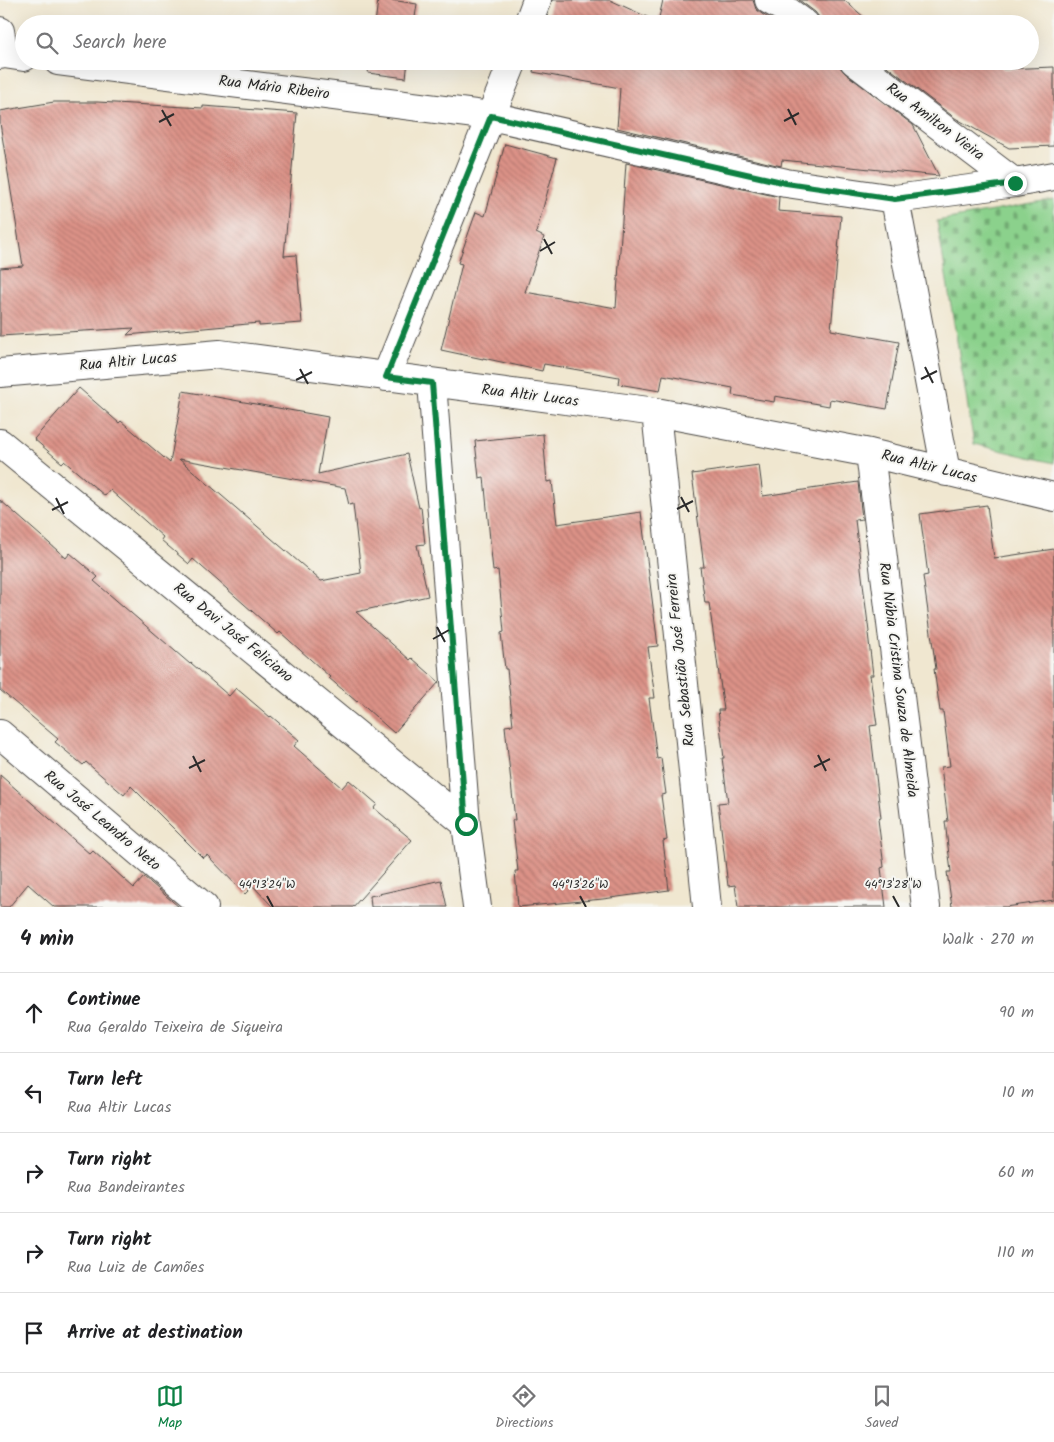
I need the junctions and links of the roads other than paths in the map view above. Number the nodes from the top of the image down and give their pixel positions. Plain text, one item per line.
1 (538, 0) edge
2 (769, 0) edge
3 (532, 15) edge
4 (792, 15) edge
5 (129, 70) edge
6 (509, 70) edge
7 (866, 70) edge
8 (491, 116) junction
9 (1054, 176) edge
10 (1015, 183) junction
11 (895, 199) junction
12 (0, 373) edge
13 (386, 377) junction
14 (432, 383) junction
15 (656, 412) junction
16 (0, 442) edge
17 (870, 453) junction
18 (946, 472) junction
19 (1054, 498) edge
20 (0, 734) edge
21 (466, 824) junction
22 (204, 907) edge
23 (477, 907) edge
24 (707, 907) edge
25 (926, 907) edge

1 - 3 street
2 - 4 street
5 - 8 street, Rua Mário Ribeiro
6 - 8 street
7 - 10 street, Rua Amilton Vieira
8 - 11 street, Rua Mário Ribeiro
8 - 13 street
9 - 10 street, Rua Mário Ribeiro
10 - 11 street, Rua Mário Ribeiro
11 - 18 street
12 - 13 street, Rua Altir Lucas
13 - 14 street, Rua Altir Lucas
14 - 15 street, Rua Altir Lucas
14 - 21 street
15 - 17 street, Rua Altir Lucas
15 - 24 street, Rua Sebastião José Ferreira
16 - 21 street, Rua Davi José Feliciano
17 - 18 street, Rua Altir Lucas
17 - 25 street, Rua Núbia Cristina Souza de Almeida
18 - 19 street, Rua Altir Lucas
20 - 22 street, Rua José Leandro Neto
21 - 23 street

